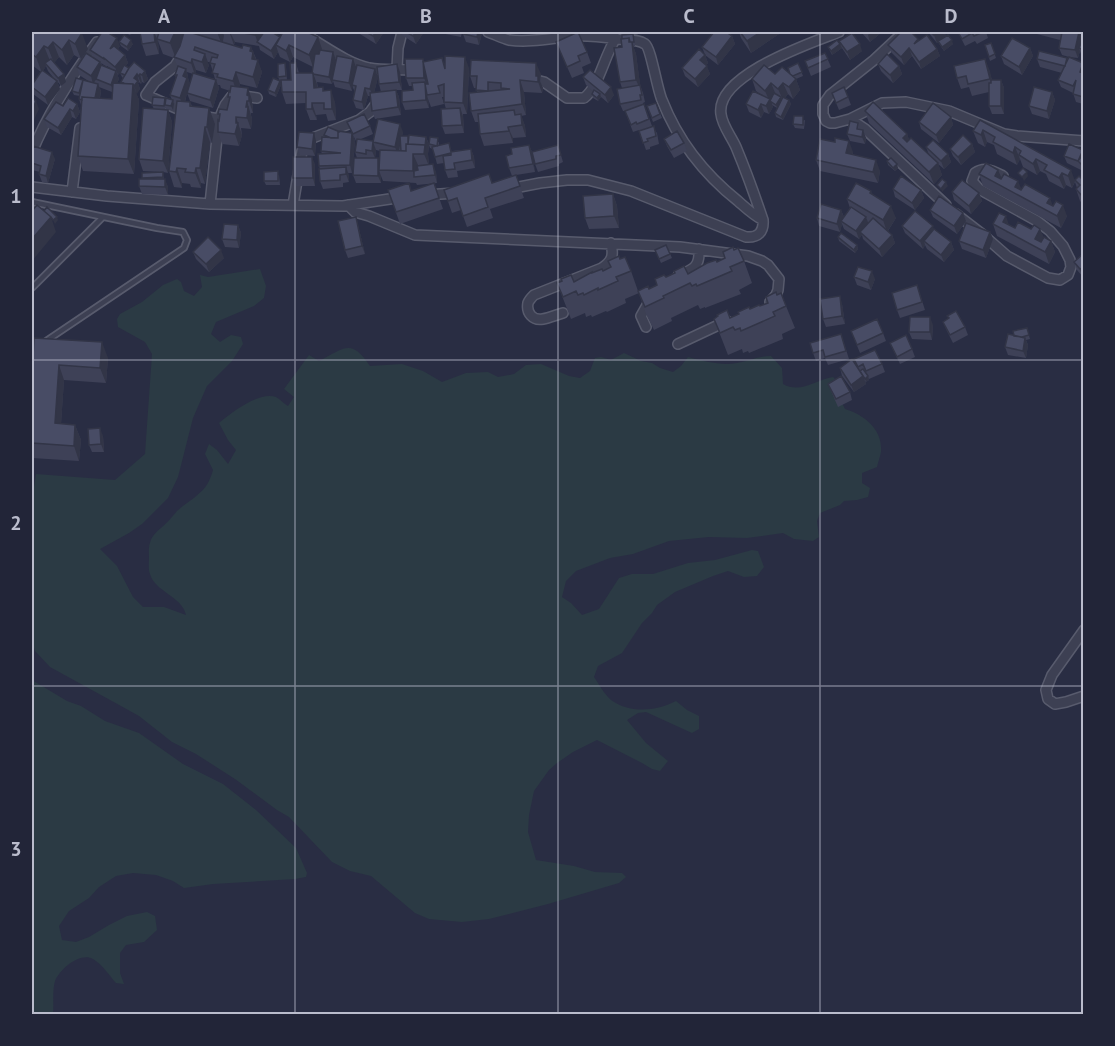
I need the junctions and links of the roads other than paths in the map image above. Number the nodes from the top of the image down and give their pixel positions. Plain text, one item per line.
1 (298, 32) edge
2 (402, 32) edge
3 (488, 32) edge
4 (839, 32) edge
5 (904, 32) edge
6 (104, 33) edge
7 (616, 38) junction
8 (183, 50) edge
9 (397, 69) junction
10 (430, 71) edge
11 (514, 77) edge
12 (381, 90) edge
13 (257, 98) dead end
14 (219, 119) junction
15 (850, 119) junction
16 (81, 120) edge
17 (1083, 141) edge
18 (32, 152) edge
19 (1003, 176) edge
20 (32, 187) edge
21 (497, 191) edge
22 (72, 192) junction
23 (469, 193) edge
24 (32, 202) edge
25 (210, 204) junction
26 (293, 204) junction
27 (348, 205) junction
28 (103, 217) junction
29 (763, 220) junction
30 (611, 243) junction
31 (699, 249) junction
32 (672, 279) edge
33 (32, 288) edge
34 (657, 289) edge
35 (759, 307) edge
36 (562, 313) edge
37 (739, 316) edge
38 (646, 327) dead end
39 (678, 344) dead end
40 (41, 345) edge
41 (1083, 630) edge
42 (1083, 696) edge

1 - 9 street
2 - 9 street
3 - 7 street
4 - 29 street
5 - 15 street
6 - 18 street
7 - 11 street
7 - 29 street
8 - 14 street
9 - 10 street
12 - 26 street
13 - 14 street
14 - 25 street
15 - 17 street
15 - 19 street
16 - 22 street
20 - 22 street
21 - 29 street
22 - 25 street
23 - 27 street
24 - 28 lane
25 - 26 street
26 - 27 street
27 - 30 street
28 - 33 lane
28 - 40 lane
30 - 31 street
30 - 36 street
31 - 32 street
31 - 35 street
34 - 38 street
37 - 39 street
41 - 42 street

